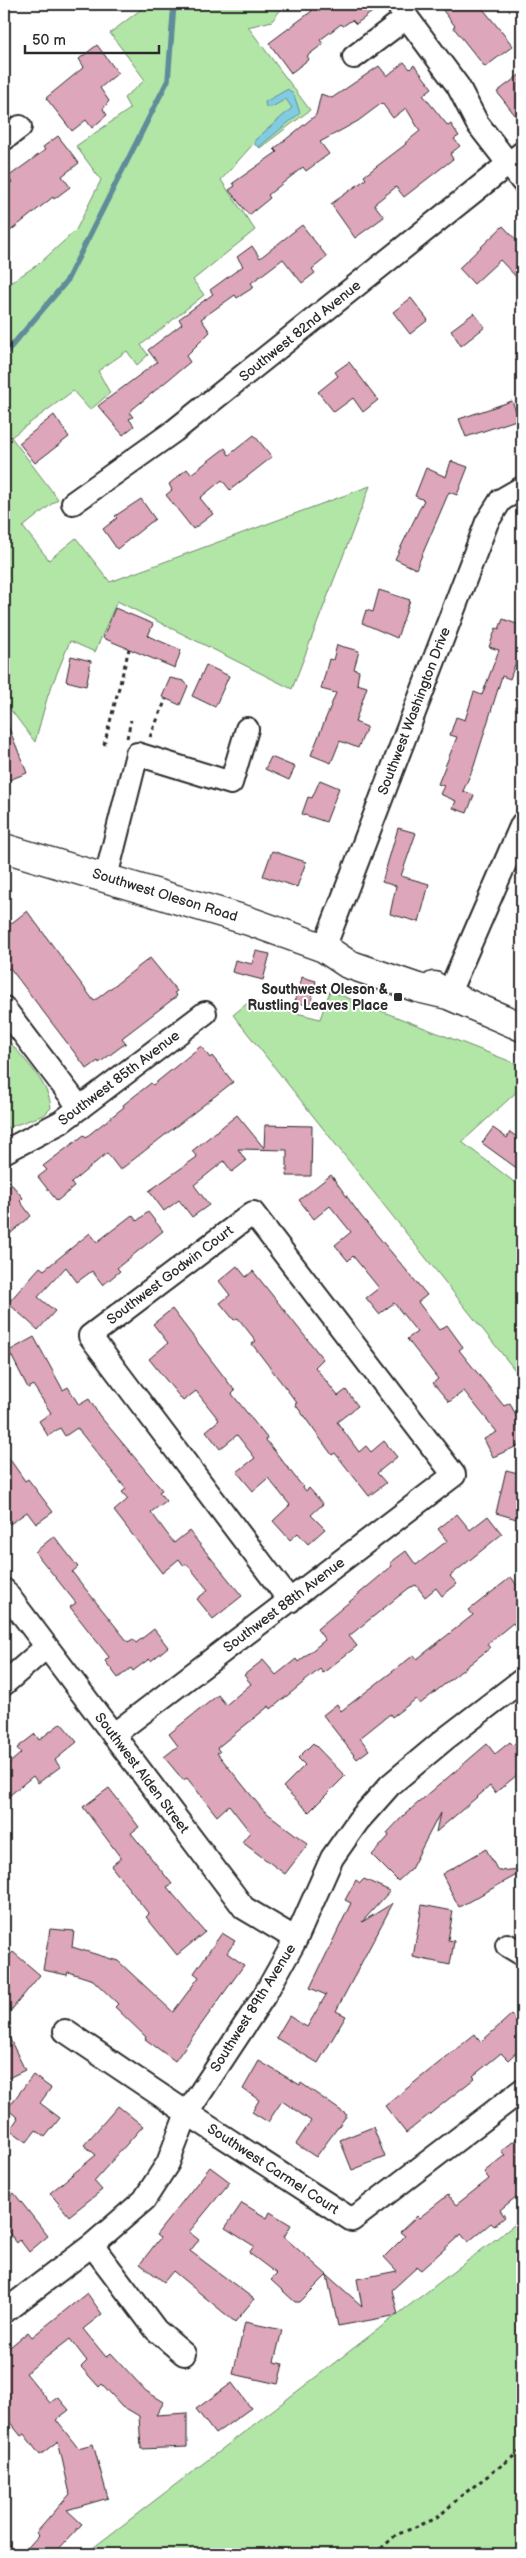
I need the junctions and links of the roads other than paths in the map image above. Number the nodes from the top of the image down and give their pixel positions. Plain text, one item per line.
1 (402, 10) edge
2 (354, 57) dead end
3 (518, 166) edge
4 (522, 488) edge
5 (73, 503) dead end
6 (246, 729) dead end
7 (522, 824) edge
8 (4, 848) edge
9 (106, 877) junction
10 (324, 948) junction
11 (448, 995) junction
12 (4, 1008) edge
13 (205, 1013) dead end
14 (522, 1027) edge
15 (80, 1108) junction
16 (4, 1152) edge
17 (454, 1475) joint
18 (4, 1590) edge
19 (290, 1601) junction
20 (46, 1647) junction
21 (522, 1680) edge
22 (4, 1684) edge
23 (113, 1734) junction
24 (296, 1939) junction
25 (66, 2031) dead end
26 (522, 2090) edge
27 (187, 2113) junction
28 (92, 2245) junction
29 (4, 2312) edge
30 (184, 2354) dead end

1 - 2 street
1 - 3 street
3 - 5 street, Southwest 82nd Avenue
4 - 10 street, Southwest Washington Drive
6 - 9 street
7 - 11 street
8 - 9 main road, Southwest Oleson Road
9 - 10 main road, Southwest Oleson Road
10 - 11 main road, Southwest Oleson Road
11 - 14 main road, Southwest Oleson Road
12 - 15 street
13 - 15 street, Southwest 85th Avenue
15 - 16 street, Southwest 85th Avenue
17 - 19 street, Southwest 88th Avenue
17 - 19 street, Southwest Godwin Court
18 - 20 street, Southwest Alden Street
19 - 23 street, Southwest 88th Avenue
20 - 22 street
20 - 23 street, Southwest Alden Street
21 - 24 street, Southwest 89th Avenue
23 - 24 street, Southwest Alden Street
24 - 27 street, Southwest 89th Avenue
25 - 27 street, Southwest Carmel Court
26 - 27 street, Southwest Carmel Court
27 - 28 street, Southwest 89th Avenue
28 - 29 street, Southwest 89th Avenue
28 - 30 street

